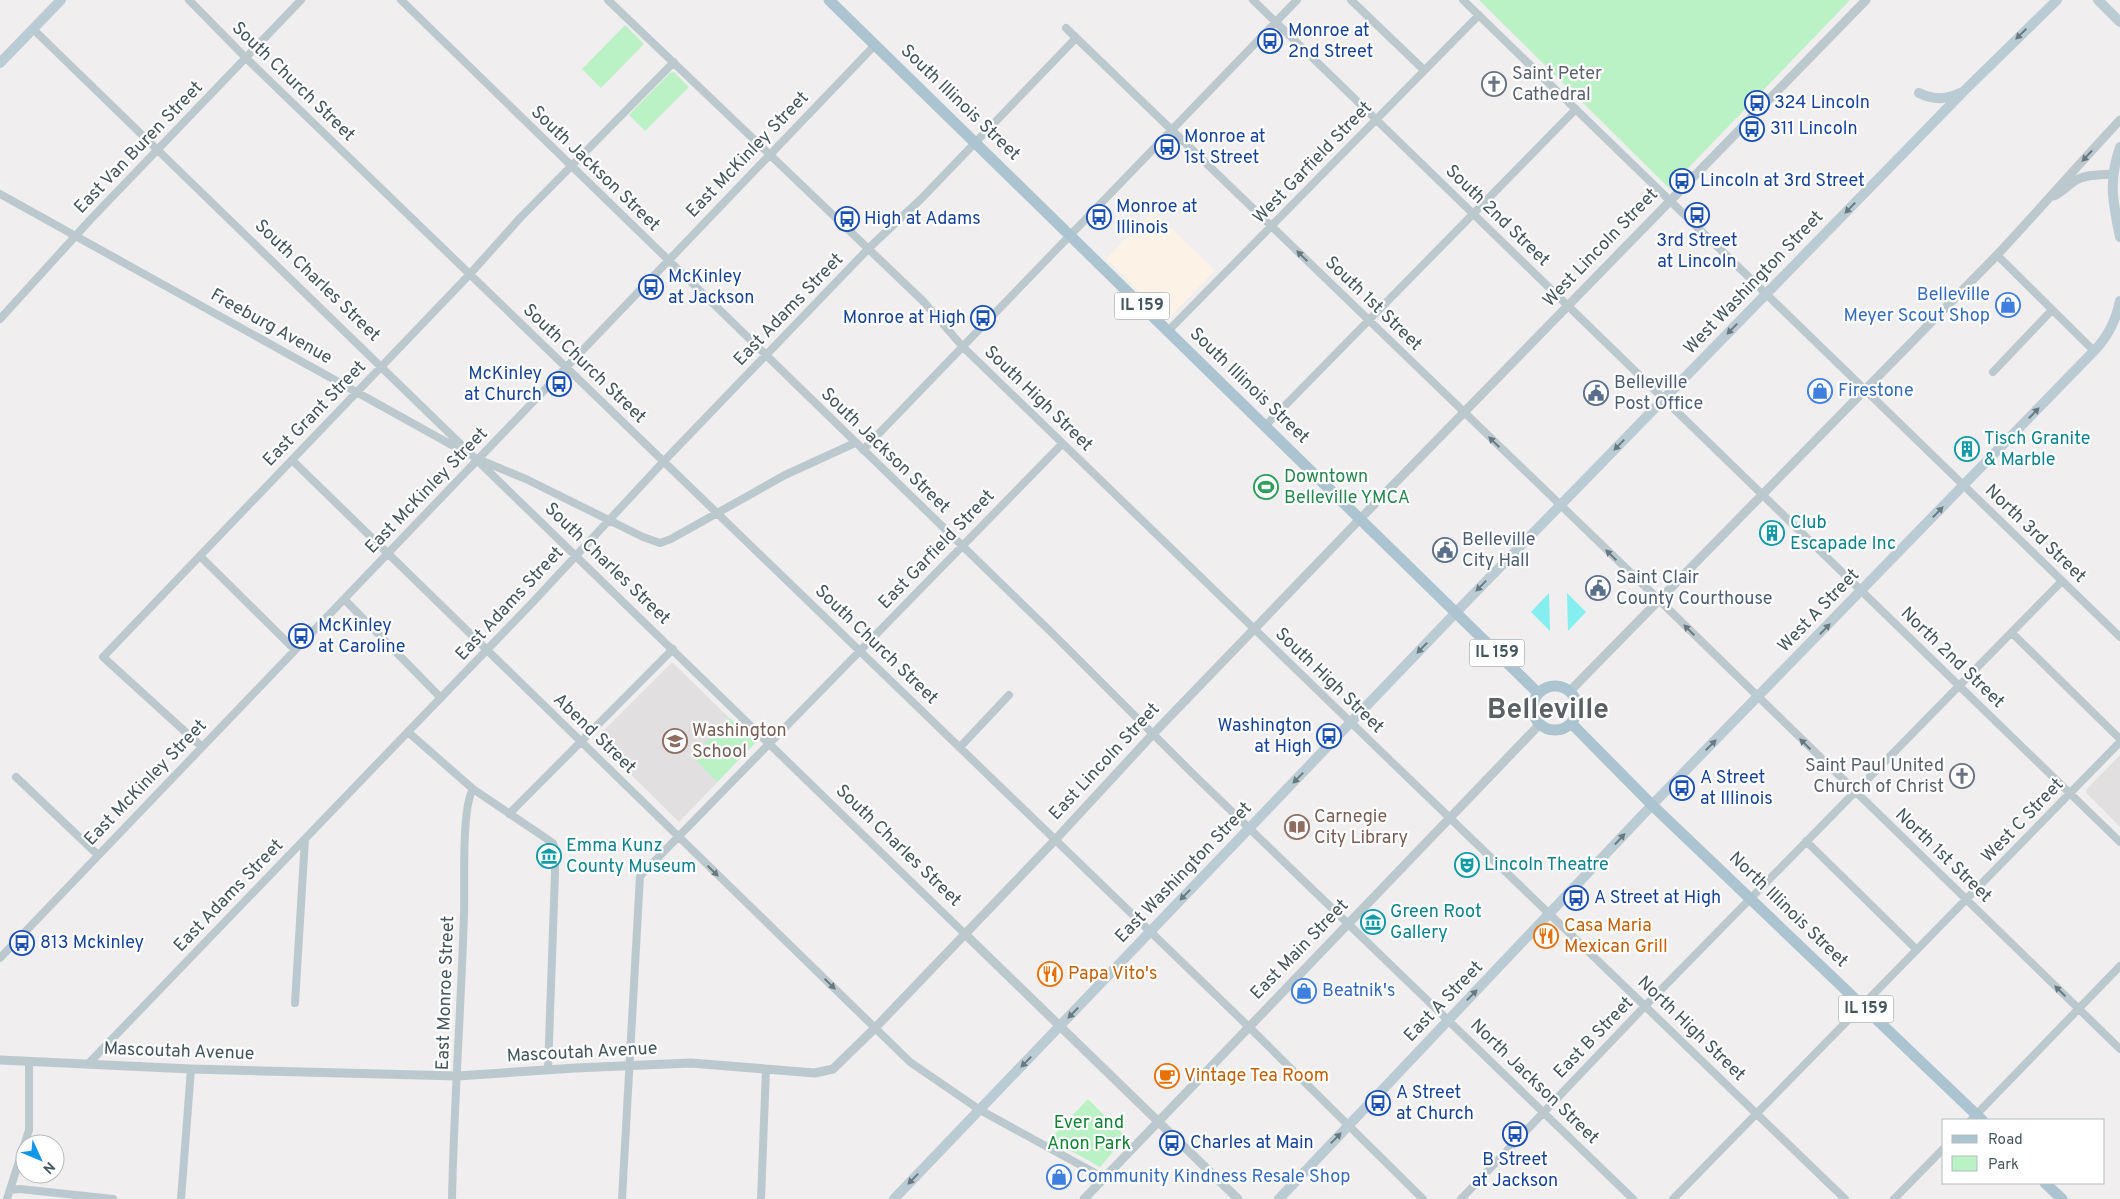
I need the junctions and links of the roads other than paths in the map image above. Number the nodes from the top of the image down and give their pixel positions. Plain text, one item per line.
1 (61, 0) edge
2 (189, 0) edge
3 (301, 0) edge
4 (401, 0) edge
5 (608, 0) edge
6 (829, 0) edge
7 (1253, 0) edge
8 (1297, 0) edge
9 (1351, 0) edge
10 (1463, 0) edge
11 (1866, 0) edge
12 (2057, 0) edge
13 (2098, 0) edge
14 (1478, 15) junction
15 (1276, 22) junction
16 (2120, 22) edge
17 (1066, 28) dead end
18 (33, 29) junction
19 (1076, 38) junction
20 (875, 45) junction
21 (246, 58) junction
22 (674, 62) junction
23 (0, 63) edge
24 (1424, 70) junction
25 (1963, 92) junction
26 (1919, 93) dead end
27 (1576, 109) junction
28 (1376, 119) junction
29 (2120, 120) edge
30 (1172, 130) junction
31 (975, 143) junction
32 (2120, 147) edge
33 (158, 149) junction
34 (770, 154) junction
35 (571, 166) junction
36 (2112, 174) junction
37 (0, 194) edge
38 (2052, 197) junction
39 (1670, 201) junction
40 (1473, 214) junction
41 (1271, 226) junction
42 (1070, 235) junction
43 (76, 236) junction
44 (2120, 237) edge
45 (869, 248) junction
46 (1997, 255) junction
47 (668, 260) junction
48 (470, 274) junction
49 (1766, 294) junction
50 (2120, 301) edge
51 (1568, 306) junction
52 (2052, 310) junction
53 (0, 319) edge
54 (1368, 321) junction
55 (1168, 331) junction
56 (962, 346) junction
57 (2094, 351) junction
58 (766, 356) junction
59 (381, 367) junction
60 (566, 367) junction
61 (1993, 372) dead end
62 (1866, 389) junction
63 (357, 392) junction
64 (1664, 399) junction
65 (1464, 413) junction
66 (1265, 426) junction
67 (855, 443) junction
68 (1062, 444) junction
69 (863, 450) junction
70 (292, 460) junction
71 (477, 460) junction
72 (664, 461) junction
73 (1964, 486) junction
74 (1763, 495) junction
75 (1560, 506) junction
76 (718, 513) junction
77 (1360, 519) junction
78 (609, 520) junction
79 (961, 547) junction
80 (387, 554) junction
81 (200, 556) junction
82 (575, 556) junction
83 (2062, 581) junction
84 (1862, 590) junction
85 (344, 599) junction
86 (1659, 600) junction
87 (1456, 612) junction
88 (1254, 630) junction
89 (2012, 633) junction
90 (2120, 637) edge
91 (295, 650) junction
92 (672, 650) junction
93 (860, 650) junction
94 (486, 651) junction
95 (1959, 686) junction
96 (1570, 691) junction
97 (1538, 693) junction
98 (1009, 695) dead end
99 (441, 698) junction
100 (1758, 698) junction
101 (1350, 723) junction
102 (1571, 723) junction
103 (1540, 724) junction
104 (408, 732) junction
105 (1153, 734) junction
106 (2120, 740) edge
107 (581, 742) junction
108 (769, 744) junction
109 (202, 747) junction
110 (960, 747) junction
111 (16, 777) dead end
112 (473, 790) junction
113 (1854, 791) junction
114 (2070, 793) junction
115 (1652, 805) junction
116 (510, 814) junction
117 (1450, 817) junction
118 (1250, 828) junction
119 (678, 837) junction
120 (305, 839) junction
121 (1056, 839) junction
122 (1806, 841) junction
123 (2120, 842) edge
124 (98, 855) junction
125 (1750, 898) junction
126 (1967, 900) junction
127 (1550, 913) junction
128 (1349, 923) junction
129 (1151, 931) junction
130 (965, 934) junction
131 (1917, 950) junction
132 (0, 958) edge
133 (2120, 966) edge
134 (295, 1003) dead end
135 (1862, 1005) junction
136 (1645, 1006) junction
137 (2078, 1009) junction
138 (1449, 1020) junction
139 (1060, 1027) junction
140 (1250, 1027) junction
141 (875, 1028) junction
142 (2120, 1049) edge
143 (0, 1060) edge
144 (29, 1062) junction
145 (88, 1064) junction
146 (629, 1066) junction
147 (191, 1069) junction
148 (766, 1069) junction
149 (548, 1070) junction
150 (458, 1076) junction
151 (980, 1110) junction
152 (1544, 1112) junction
153 (1757, 1113) junction
154 (1976, 1118) edge
155 (1158, 1122) junction
156 (1349, 1125) junction
157 (1942, 1150) edge
158 (1104, 1178) junction
159 (2046, 1184) edge
160 (10, 1190) junction
161 (7, 1199) edge
162 (113, 1199) edge
163 (181, 1199) edge
164 (452, 1199) edge
165 (622, 1199) edge
166 (761, 1199) edge
167 (894, 1199) edge
168 (1084, 1199) edge
169 (1238, 1199) edge
170 (1279, 1199) edge
171 (1424, 1199) edge
172 (1461, 1199) edge
173 (1633, 1199) edge
174 (1673, 1199) edge
175 (1845, 1199) edge
176 (1894, 1199) edge
177 (2062, 1199) edge

1 - 18 main road
2 - 21 street, South Church Street
3 - 21 street, East Van Buren Street
4 - 35 street, South Jackson Street
5 - 22 street, South High Street
6 - 20 main road, South Illinois Street / IL 159
7 - 15 street, South 2nd Street
8 - 15 street
9 - 24 street
10 - 14 street, North 3rd Street
11 - 39 street, West Lincoln Street
12 -> 25 main road, West Washington Street
13 - 16 main road
14 - 24 street, West Garfield Street
14 - 27 street, North 3rd Street
15 - 28 street, South 2nd Street
15 - 30 street
17 - 19 street, South 1st Street
18 - 23 main road
18 - 33 street, South Charles Street
19 - 30 street, South 1st Street
19 - 31 street, East Adams Street
20 - 31 main road, South Illinois Street / IL 159
20 - 34 street, East McKinley Street
21 - 33 street, East Van Buren Street
21 - 48 street, South Church Street
22 - 34 street, South High Street
22 - 35 street, East Grant Street
24 - 28 street, West Garfield Street
25 - 26 main road
25 -> 49 main road, West Washington Street
27 - 39 street, North 3rd Street
27 - 40 street
28 - 40 street, South 2nd Street
28 - 41 street, West Garfield Street
29 -> 38 street
30 - 41 street, South 1st Street
30 - 42 street
31 - 42 main road, South Illinois Street / IL 159
31 - 45 street, East Adams Street
32 - 36 main road
33 - 43 street, East Van Buren Street
33 - 59 street, South Charles Street
34 - 45 street, South High Street
34 - 47 street, East McKinley Street
35 - 47 street, South Jackson Street
35 - 48 street, East Grant Street
36 - 38 street
36 - 44 main road
37 - 43 street, Freeburg Avenue
38 - 46 street
39 - 49 street, North 3rd Street
39 - 51 street, West Lincoln Street
40 - 51 street, South 2nd Street
40 - 54 street
54 -> 41 street, South 1st Street
41 - 55 street, West Garfield Street
42 - 55 main road, South Illinois Street / IL 159
42 - 56 street
43 - 53 street, East Van Buren Street
43 - 63 street, Freeburg Avenue
45 - 56 street, South High Street
45 - 58 street, East Adams Street
46 - 52 street
46 - 62 street
47 - 58 street, South Jackson Street
47 - 60 street, East McKinley Street
48 - 59 street, East Grant Street
48 - 60 street, South Church Street
49 - 62 street, North 3rd Street
49 -> 64 main road, West Washington Street
50 - 57 main road, West A Street
51 - 64 street, South 2nd Street
51 - 65 street, West Lincoln Street
52 - 57 street
52 - 61 street
54 - 65 street, South 1st Street
54 - 66 street
55 - 66 main road, South Illinois Street / IL 159
56 - 68 street, South High Street
56 - 69 street
73 -> 57 main road, West A Street
58 - 67 street, South Jackson Street
58 - 72 street, East Adams Street
59 - 63 street, East Grant Street
59 - 71 street, South Charles Street
60 - 71 street, East McKinley Street
60 - 72 street, South Church Street
62 - 73 street, North 3rd Street
62 - 74 street
63 - 70 street, East Grant Street
63 - 71 street, Freeburg Avenue
64 - 74 street, South 2nd Street
64 -> 75 main road, West Washington Street
75 -> 65 street, South 1st Street
65 - 77 street, West Lincoln Street
66 - 77 main road, South Illinois Street / IL 159
67 - 69 street, South Jackson Street
67 - 76 street
68 - 79 street, East Garfield Street
68 - 88 street, South High Street
69 - 79 street, South Jackson Street
70 - 80 street, Abend Street
70 - 81 street, East Grant Street
71 - 78 street, Freeburg Avenue
71 - 80 street, East McKinley Street
71 - 82 street, South Charles Street
72 - 76 street, South Church Street
72 - 78 street, East Adams Street
73 - 83 street, North 3rd Street
84 -> 73 main road, West A Street
74 - 84 street, North 2nd Street
74 - 86 street
86 -> 75 street, South 1st Street
75 -> 87 main road, West Washington Street
76 - 78 street, Freeburg Avenue
76 - 93 street, South Church Street
77 - 87 main road, South Illinois Street / IL 159
77 - 88 street, East Lincoln Street
78 - 82 street, East Adams Street
79 - 93 street, East Garfield Street
79 - 105 street, South Jackson Street
80 - 85 street, East McKinley Street
80 - 94 street, Abend Street
81 - 91 street
81 - 109 street, East Grant Street
82 - 92 street, South Charles Street
82 - 94 street, East Adams Street
83 - 89 street, East B Street
83 - 90 street, North 3rd Street
84 - 95 street, North 2nd Street
100 -> 84 main road, West A Street
85 - 91 street, East McKinley Street
85 - 99 street
86 - 96 street
100 -> 86 street, North 1st Street
87 - 97 main road, South Illinois Street / IL 159
87 -> 101 main road, East Washington Street
88 - 101 street, South High Street
88 - 105 street, East Lincoln Street
89 - 95 street, East B Street
89 - 106 street
91 - 109 street, East McKinley Street
92 - 107 street
92 - 108 street, South Charles Street
93 - 108 street, East Garfield Street
93 - 110 street, South Church Street
94 - 99 street, East Adams Street
94 - 107 street, Abend Street
95 - 113 street, East B Street
95 - 114 street, North 2nd Street
96 - 97 main road
96 - 102 main road
97 - 103 main road
98 - 110 street
99 - 104 street, East Adams Street
113 -> 100 street, North 1st Street
115 -> 100 main road, West A Street
101 - 117 street, South High Street
101 -> 118 main road, East Washington Street
102 - 103 main road
102 - 115 main road, North Illinois Street / IL 159
103 - 117 street, East Main Street
104 - 112 street
104 - 120 street, East Adams Street
105 - 118 street, South Jackson Street
105 - 121 street, East Lincoln Street
106 - 114 street, West C Street
107 - 116 street
107 - 119 street, Abend Street
108 - 119 street, East Garfield Street
108 - 130 street, South Charles Street
109 - 124 street, East McKinley Street
110 - 121 street, South Church Street
111 - 124 street
112 - 116 street
112 - 150 street, East Monroe Street
113 - 122 street, East B Street
113 - 126 street, North 1st Street
114 - 123 street, North 2nd Street
114 - 126 street, West C Street
115 - 125 main road, North Illinois Street / IL 159
127 -> 115 main road, East A Street
116 - 149 street
117 - 127 street, North High Street
117 - 128 street, East Main Street
118 - 128 street, South Jackson Street
118 -> 129 main road, East Washington Street
119 -> 141 street, Abend Street
119 - 146 street, East Garfield Street
120 - 134 street
120 - 145 street, East Adams Street
121 - 129 street, South Church Street
121 - 130 street, East Lincoln Street
122 - 125 street, East B Street
122 - 131 street
124 - 132 street, East McKinley Street
125 - 135 main road, North Illinois Street / IL 159
125 - 136 street, East B Street
126 - 131 street, West C Street
137 -> 126 street, North 1st Street
127 - 136 street, North High Street
138 -> 127 main road, East A Street
128 - 138 street, North Jackson Street
128 - 140 street, East Main Street
129 -> 139 main road, East Washington Street
129 - 140 street, South Church Street
130 - 139 street, South Charles Street
130 - 141 street, East Lincoln Street
131 - 135 street, West C Street
133 - 137 street
135 - 153 street, West C Street
135 - 154 main road, North Illinois Street / IL 159
136 - 152 street, East B Street
136 - 153 street, North High Street
137 - 142 street, North 1st Street
137 - 154 street
138 - 152 street, North Jackson Street
138 - 156 main road, East A Street
139 -> 151 main road, East Washington Street
139 - 155 street, South Charles Street
140 - 155 street, East Main Street
140 - 156 street, South Church Street
141 - 148 street, Mascoutah Avenue
141 - 151 street
143 - 144 street, Mascoutah Avenue
144 - 145 street, Mascoutah Avenue
144 - 160 street
145 - 147 street, Mascoutah Avenue
146 - 148 street, Mascoutah Avenue
146 - 149 street, Mascoutah Avenue
146 - 165 street, East Garfield Street
147 - 150 street, Mascoutah Avenue
147 - 163 street
148 - 166 street
149 - 150 street, Mascoutah Avenue
150 - 164 street, East Monroe Street
151 - 158 street
151 -> 167 main road, East Washington Street
152 - 172 street, East B Street
152 - 173 street, North Jackson Street
153 - 174 street, West C Street
153 - 175 street, North High Street
155 - 158 street, East Main Street
155 - 169 street, South Charles Street
170 -> 156 main road, East A Street
156 - 171 street, South Church Street
157 - 176 street
158 - 168 street, East Main Street
159 - 177 main road
160 - 161 street
160 - 162 street

